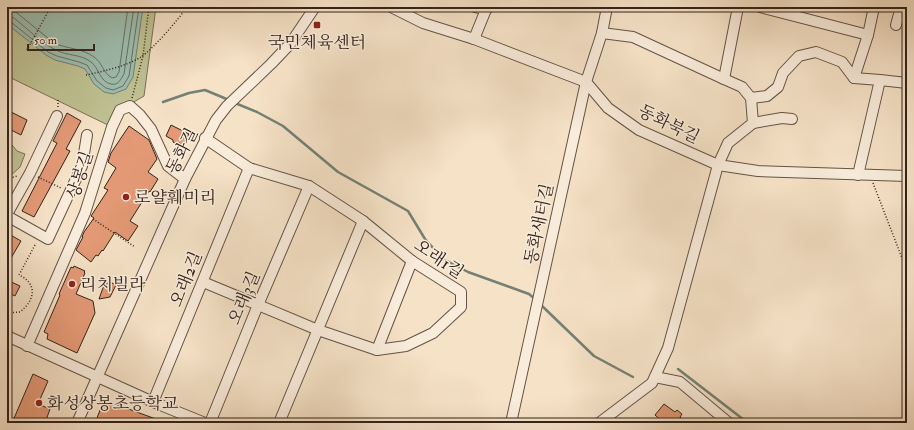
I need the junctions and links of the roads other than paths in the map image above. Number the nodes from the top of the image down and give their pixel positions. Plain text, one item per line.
1 (315, 7) edge
2 (392, 7) edge
3 (475, 7) edge
4 (608, 7) edge
5 (738, 7) edge
6 (760, 7) edge
7 (874, 7) edge
8 (901, 7) edge
9 (487, 8) edge
10 (405, 10) edge
11 (896, 25) dead end
12 (602, 33) junction
13 (868, 35) junction
14 (474, 39) junction
15 (854, 78) junction
16 (724, 79) junction
17 (880, 80) junction
18 (586, 82) junction
19 (907, 83) edge
20 (751, 98) junction
21 (57, 116) dead end
22 (792, 119) dead end
23 (753, 124) junction
24 (87, 135) dead end
25 (205, 138) junction
26 (718, 165) junction
27 (249, 168) junction
28 (858, 175) junction
29 (907, 176) edge
30 (185, 179) junction
31 (309, 186) junction
32 (7, 215) edge
33 (363, 221) junction
34 (412, 261) junction
35 (202, 282) junction
36 (258, 304) junction
37 (318, 330) junction
38 (7, 336) edge
39 (27, 346) junction
40 (377, 350) junction
41 (97, 377) junction
42 (655, 377) junction
43 (153, 402) junction
44 (77, 423) edge
45 (204, 423) edge
46 (210, 423) edge
47 (279, 423) edge
48 (512, 423) edge
49 (599, 423) edge
50 (729, 423) edge

1 - 25 street, 동화길
2 - 10 street, 동화북길
3 - 9 street
4 - 12 street, 동화새터길
5 - 16 street
6 - 13 street
7 - 13 street
8 - 11 street
9 - 14 street
10 - 14 street, 동화북길
12 - 16 street
12 - 18 street, 동화새터길
13 - 15 street
14 - 18 street, 동화북길
15 - 17 street
15 - 20 street
16 - 20 street
17 - 19 street
17 - 28 street
18 - 26 street, 동화북길
18 - 48 street, 동화새터길
20 - 23 street
21 - 32 street
22 - 23 street
23 - 26 street
24 - 32 street
25 - 27 street, 오래1길
25 - 30 street, 동화길
26 - 28 street, 동화북길
26 - 42 street
27 - 31 street, 오래1길
27 - 35 street, 오래2길
28 - 29 street, 동화북길
30 - 39 street, 상봉길
30 - 41 street, 동화길
31 - 33 street, 오래1길
31 - 36 street, 오래3길
33 - 34 street, 오래1길
33 - 37 street
34 - 40 street
34 - 40 street, 오래1길
35 - 36 street, 오래1길
35 - 43 street, 오래2길
36 - 37 street, 오래1길
36 - 46 street, 오래3길
37 - 40 street, 오래1길
37 - 47 street
38 - 39 street
39 - 41 street
41 - 43 street
41 - 44 street, 동화길
42 - 49 street
42 - 50 street
43 - 45 street

